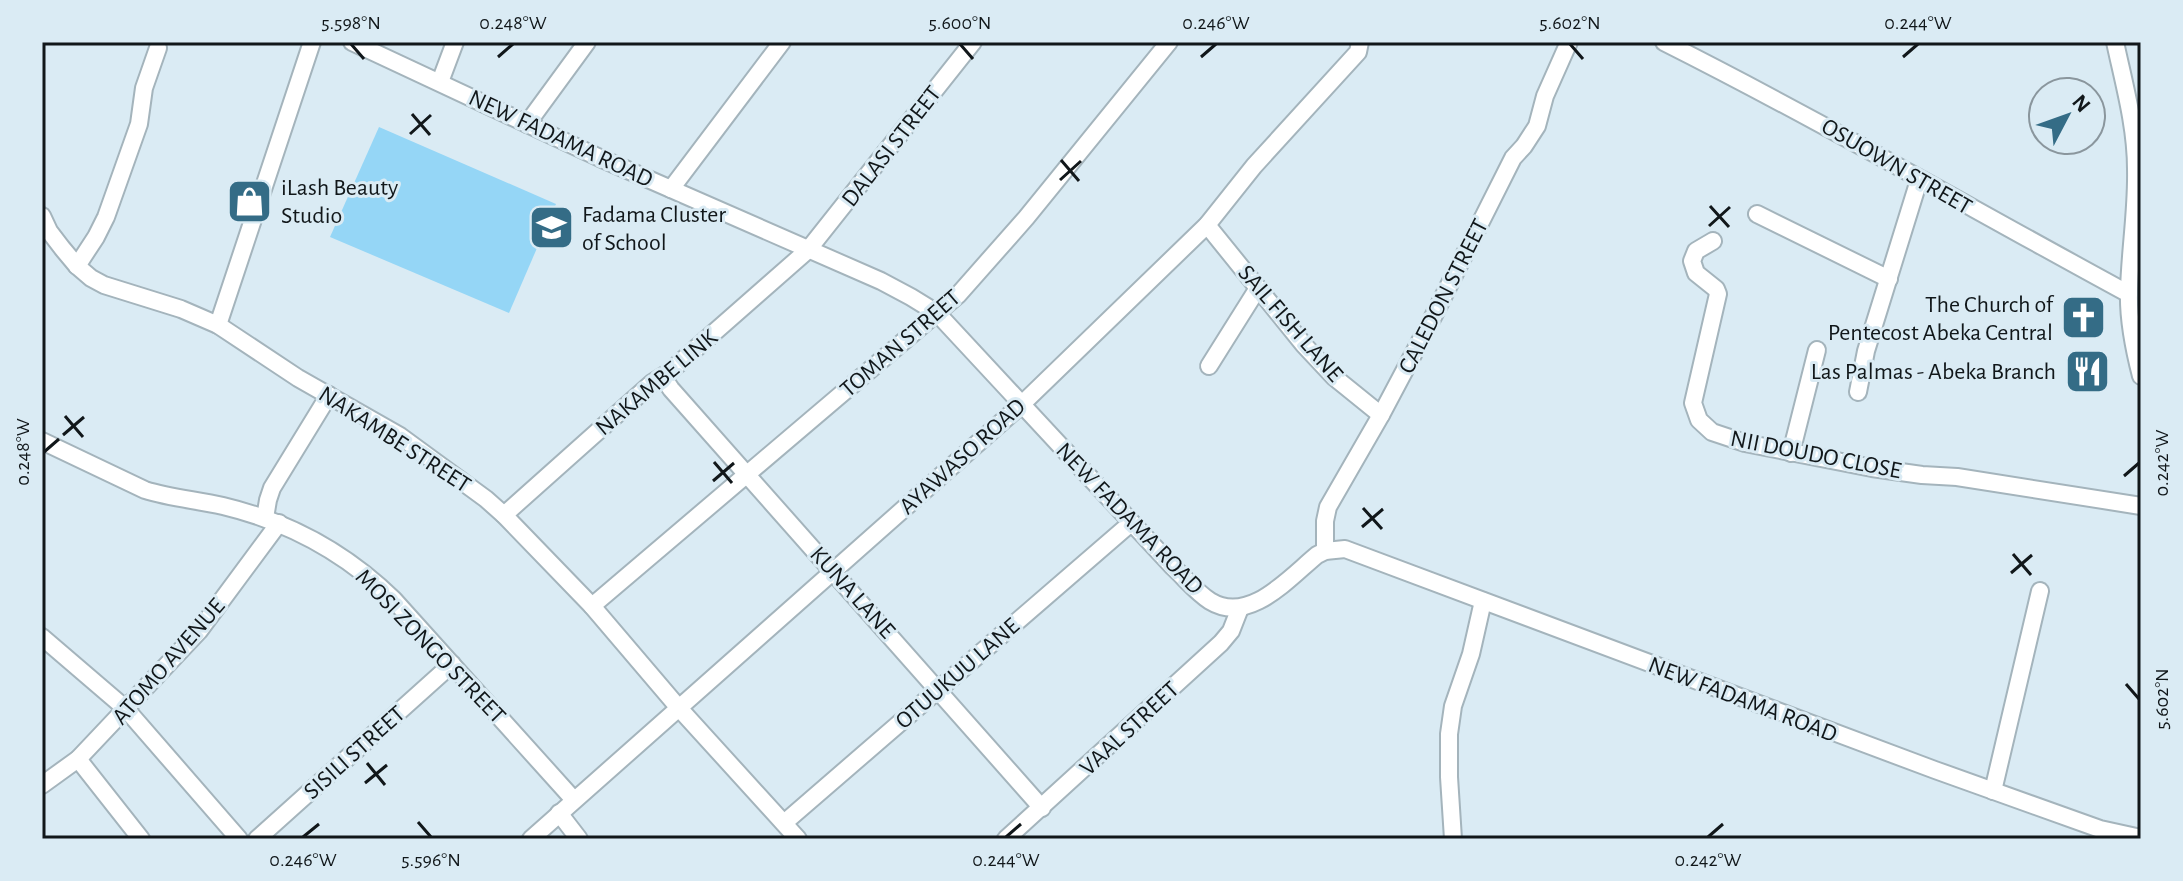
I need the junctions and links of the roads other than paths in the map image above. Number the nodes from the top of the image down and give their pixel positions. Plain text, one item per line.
1 (312, 42) edge
2 (352, 42) edge
3 (455, 42) edge
4 (587, 42) edge
5 (782, 42) edge
6 (973, 42) edge
7 (1169, 42) edge
8 (1360, 42) edge
9 (1569, 42) edge
10 (1664, 42) edge
11 (2115, 42) edge
12 (158, 48) dead end
13 (440, 82) junction
14 (527, 124) junction
15 (2139, 165) edge
16 (1919, 180) junction
17 (671, 189) junction
18 (1757, 214) dead end
19 (42, 216) edge
20 (1207, 225) junction
21 (1713, 241) dead end
22 (808, 250) junction
23 (77, 266) junction
24 (1889, 279) junction
25 (1258, 288) junction
26 (2129, 294) junction
27 (937, 313) junction
28 (218, 325) junction
29 (2137, 347) edge
30 (1817, 350) dead end
31 (1209, 366) dead end
32 (2141, 376) edge
33 (663, 377) junction
34 (1858, 392) dead end
35 (329, 395) junction
36 (1022, 404) junction
37 (1381, 415) junction
38 (42, 441) edge
39 (1791, 453) junction
40 (748, 474) junction
41 (2141, 506) edge
42 (504, 515) junction
43 (272, 521) junction
44 (1131, 523) junction
45 (1325, 551) junction
46 (834, 571) junction
47 (2040, 591) dead end
48 (1483, 601) junction
49 (592, 606) junction
50 (1240, 608) junction
51 (42, 637) edge
52 (452, 664) junction
53 (938, 689) junction
54 (678, 707) junction
55 (126, 709) junction
56 (78, 759) junction
57 (44, 781) edge
58 (1993, 791) junction
59 (574, 800) junction
60 (1042, 808) junction
61 (559, 813) junction
62 (784, 823) junction
63 (2141, 838) edge
64 (141, 839) edge
65 (239, 839) edge
66 (257, 839) edge
67 (531, 839) edge
68 (579, 839) edge
69 (798, 839) edge
70 (1006, 839) edge
71 (1453, 839) edge

1 - 28 street
2 - 13 street, NEW FADAMA ROAD
3 - 13 street
4 - 14 street
5 - 17 street
6 - 22 street, DALASI STREET
7 - 27 street, TOMAN STREET
8 - 20 street, AYAWASO ROAD
9 - 37 street, CALEDON STREET
10 - 16 street, OSUOWN STREET
11 - 15 street
12 - 23 street
13 - 14 street, NEW FADAMA ROAD
14 - 17 street, NEW FADAMA ROAD
15 - 26 street
16 - 24 street
16 - 26 street, OSUOWN STREET
17 - 22 street, NEW FADAMA ROAD
18 - 24 street
19 - 23 street, NAKAMBE STREET
20 - 25 street, SAIL FISH LANE
20 - 36 street, AYAWASO ROAD
21 - 39 street, NII DOUDO CLOSE
22 - 27 street, NEW FADAMA ROAD
22 - 33 street, NAKAMBE LINK
23 - 28 street, NAKAMBE STREET
24 - 34 street
25 - 31 street
25 - 37 street, SAIL FISH LANE
26 - 29 street
27 - 36 street, NEW FADAMA ROAD
27 - 40 street, TOMAN STREET
28 - 35 street, NAKAMBE STREET
29 - 32 street
30 - 39 street
33 - 40 street, KUNA LANE
33 - 42 street, NAKAMBE LINK
35 - 42 street, NAKAMBE STREET
35 - 43 street, ATOMO AVENUE
36 - 44 street, NEW FADAMA ROAD
36 - 46 street, AYAWASO ROAD
37 - 45 street, CALEDON STREET
38 - 43 street, MOSI ZONGO STREET
39 - 41 street, NII DOUDO CLOSE
40 - 46 street, KUNA LANE
40 - 49 street, TOMAN STREET
42 - 49 street, NAKAMBE STREET
43 - 52 street, MOSI ZONGO STREET
43 - 55 street, ATOMO AVENUE
44 - 50 street, NEW FADAMA ROAD
44 - 53 street, OTUUKUU LANE
45 - 48 street, NEW FADAMA ROAD
45 - 50 street
46 - 53 street, KUNA LANE
46 - 54 street, AYAWASO ROAD
47 - 58 street
48 - 58 street, NEW FADAMA ROAD
48 - 71 street
49 - 54 street, NAKAMBE STREET
50 - 60 street, VAAL STREET
51 - 55 street
52 - 59 street, MOSI ZONGO STREET
52 - 66 street, SISILI STREET
53 - 60 street, KUNA LANE
53 - 62 street, OTUUKUU LANE
54 - 59 street, AYAWASO ROAD
54 - 62 street, NAKAMBE STREET
55 - 56 street, ATOMO AVENUE
55 - 65 street
56 - 57 street, ATOMO AVENUE
56 - 64 street
58 - 63 street, NEW FADAMA ROAD
59 - 61 street, AYAWASO ROAD
60 - 70 street, VAAL STREET
61 - 67 street, AYAWASO ROAD
61 - 68 street
62 - 69 street, NAKAMBE STREET

